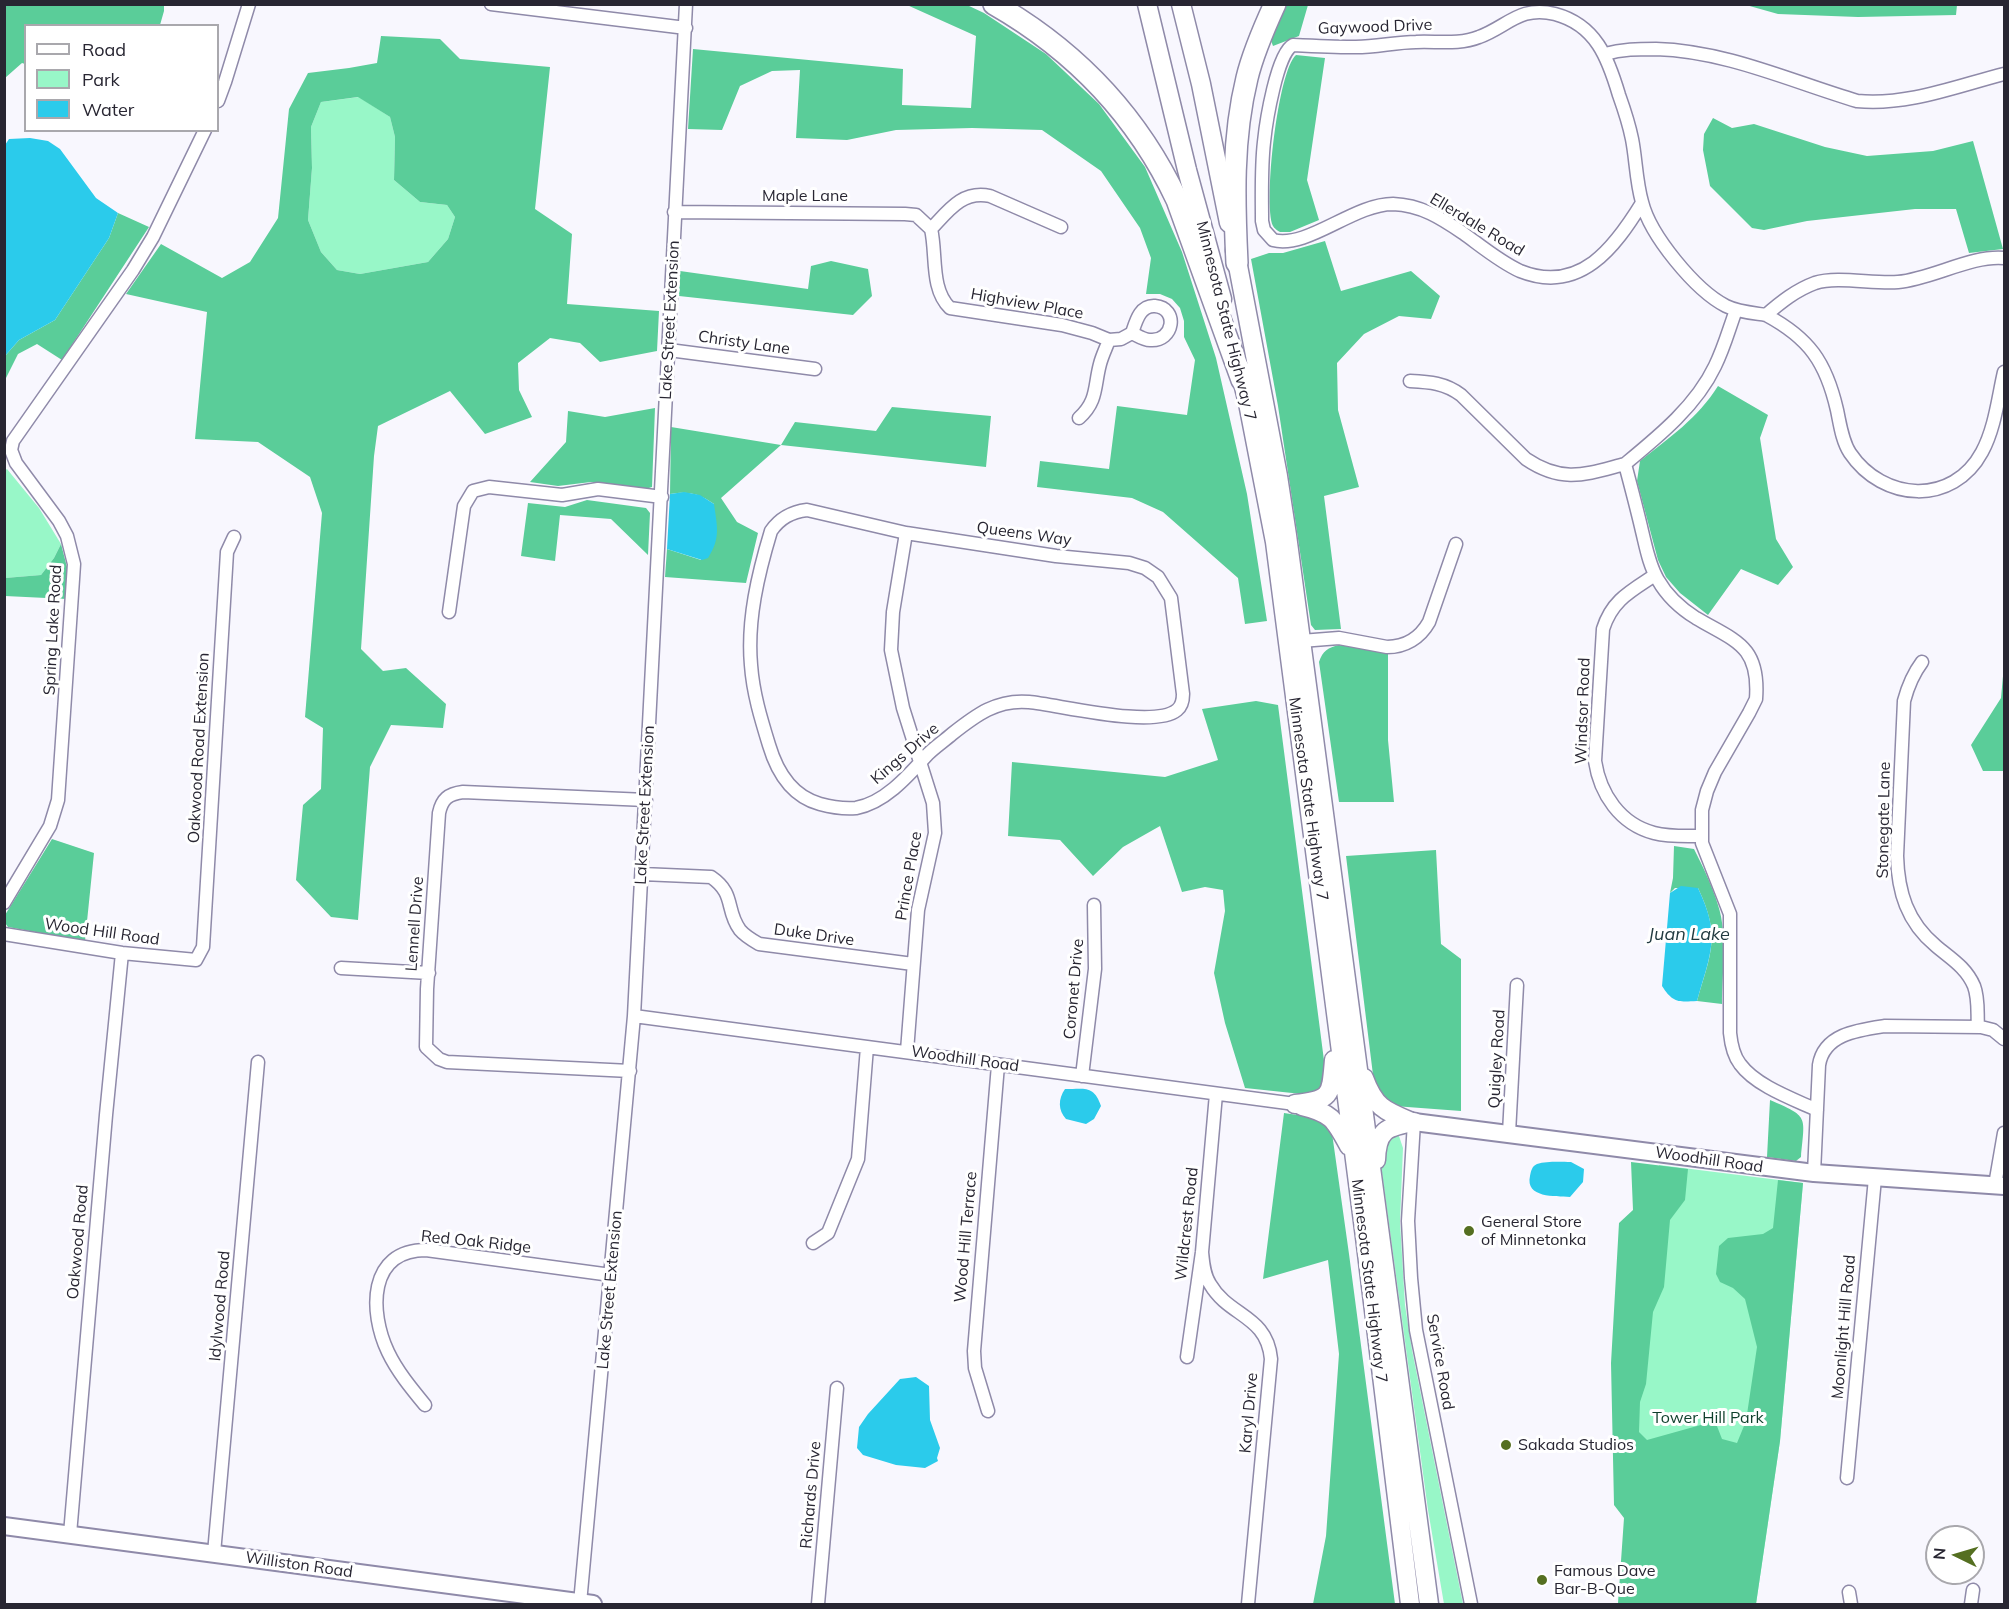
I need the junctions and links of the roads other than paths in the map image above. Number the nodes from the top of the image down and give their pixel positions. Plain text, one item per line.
1 (249, 4) edge
2 (491, 4) edge
3 (686, 4) edge
4 (994, 4) edge
5 (1147, 4) edge
6 (1181, 4) edge
7 (1275, 4) edge
8 (686, 28) junction
9 (1605, 54) junction
10 (2004, 74) edge
11 (219, 98) edge
12 (204, 132) edge
13 (1642, 203) junction
14 (674, 212) junction
15 (1061, 227) dead end
16 (931, 229) junction
17 (1273, 240) joint
18 (2004, 258) edge
19 (1237, 263) junction
20 (1736, 310) junction
21 (1766, 315) junction
22 (1132, 333) dead end
23 (1109, 340) junction
24 (669, 350) junction
25 (815, 369) dead end
26 (2004, 372) edge
27 (1242, 380) junction
28 (1410, 381) dead end
29 (1079, 418) dead end
30 (1625, 464) junction
31 (662, 497) junction
32 (906, 533) junction
33 (234, 537) dead end
34 (768, 542) joint
35 (1456, 544) dead end
36 (1655, 575) junction
37 (449, 612) dead end
38 (1301, 642) junction
39 (1922, 662) dead end
40 (1180, 706) joint
41 (919, 764) junction
42 (646, 800) junction
43 (1701, 836) junction
44 (642, 874) junction
45 (4, 903) edge
46 (1094, 905) dead end
47 (4, 934) edge
48 (122, 953) junction
49 (196, 960) joint
50 (913, 964) junction
51 (341, 968) dead end
52 (429, 973) junction
53 (1517, 986) dead end
54 (634, 1016) junction
55 (1978, 1027) junction
56 (2004, 1039) edge
57 (867, 1047) junction
58 (907, 1051) junction
59 (1348, 1051) junction
60 (258, 1062) dead end
61 (998, 1065) junction
62 (630, 1071) junction
63 (1082, 1076) junction
64 (1216, 1094) junction
65 (1295, 1104) junction
66 (1817, 1110) junction
67 (1414, 1122) junction
68 (2004, 1132) edge
69 (1509, 1133) junction
70 (1353, 1152) junction
71 (1814, 1173) junction
72 (1875, 1178) junction
73 (2000, 1185) edge
74 (1375, 1198) junction
75 (813, 1243) dead end
76 (1202, 1252) junction
77 (611, 1275) junction
78 (1187, 1357) dead end
79 (837, 1388) dead end
80 (425, 1405) dead end
81 (988, 1411) dead end
82 (1847, 1478) dead end
83 (4, 1526) edge
84 (70, 1534) junction
85 (214, 1553) junction
86 (1973, 1590) dead end
87 (501, 1599) edge
88 (1429, 1603) edge
89 (584, 1604) edge
90 (818, 1605) edge
91 (1248, 1605) edge
92 (1410, 1605) edge
93 (1471, 1605) edge
94 (1971, 1605) edge

1 - 11 street
2 - 8 street
3 - 8 street, Lake Street Extension
4 - 27 highway
5 - 27 main road, Minnesota State Highway 7
6 - 19 main road, Minnesota State Highway 7
7 - 19 highway
8 - 14 street, Lake Street Extension
9 - 10 street
9 - 13 street, Gaywood Drive
9 - 17 street, Gaywood Drive
12 - 45 street, Spring Lake Road
13 - 17 street, Ellerdale Road
13 - 20 street
14 - 16 street, Maple Lane
14 - 24 street, Lake Street Extension
15 - 16 street
16 - 23 street, Highview Place
18 - 21 street
19 - 38 main road, Minnesota State Highway 7
20 - 21 street
20 - 30 street
21 - 26 street
22 - 23 street
23 - 29 street
24 - 25 street, Christy Lane
24 - 31 street, Lake Street Extension
27 - 59 main road, Minnesota State Highway 7
28 - 30 street
30 - 36 street
31 - 37 street
31 - 42 street, Lake Street Extension
32 - 34 street, Queens Way
32 - 40 street, Queens Way
32 - 41 street, Prince Place
33 - 49 street, Oakwood Road Extension
34 - 41 street, Kings Drive
35 - 38 street
36 - 43 street
36 - 43 street, Windsor Road
38 - 59 main road, Minnesota State Highway 7
39 - 55 street, Stonegate Lane
40 - 41 street, Kings Drive
41 - 50 street, Prince Place
42 - 44 street, Lake Street Extension
42 - 52 street, Lennell Drive
43 - 66 street
44 - 50 street, Duke Drive
44 - 54 street, Lake Street Extension
46 - 63 street, Coronet Drive
47 - 48 street, Wood Hill Road
48 - 49 street, Wood Hill Road
48 - 84 street, Oakwood Road
50 - 58 street, Prince Place
51 - 52 street
52 - 62 street, Lennell Drive
53 - 69 street, Quigley Road
54 - 57 street, Woodhill Road
54 - 62 street, Lake Street Extension
55 - 56 street
55 - 66 street
57 - 58 street, Woodhill Road
57 - 75 street
58 - 61 street, Woodhill Road
59 - 65 main road
59 - 67 main road
59 - 70 main road, Minnesota State Highway 7
59 - 74 main road, Minnesota State Highway 7
60 - 85 street, Idylwood Road
61 - 63 street, Woodhill Road
61 - 81 street, Wood Hill Terrace
62 - 77 street, Lake Street Extension
63 - 64 street, Woodhill Road
64 - 65 street, Woodhill Road
64 - 76 street, Wildcrest Road
65 - 70 main road
66 - 71 street
67 - 69 street, Woodhill Road
67 - 74 main road
67 - 93 street, Service Road
68 - 73 street
69 - 71 street, Woodhill Road
70 - 92 main road, Minnesota State Highway 7
71 - 72 street, Woodhill Road
72 - 73 street, Woodhill Road
72 - 82 street, Moonlight Hill Road
74 - 88 main road, Minnesota State Highway 7
76 - 78 street, Wildcrest Road
76 - 91 street, Karyl Drive
77 - 80 street, Red Oak Ridge
77 - 89 street, Lake Street Extension
79 - 90 street, Richards Drive
83 - 84 street, Williston Road
84 - 85 street, Williston Road
85 - 87 street, Williston Road
86 - 94 street
87 - 89 street, Williston Road

